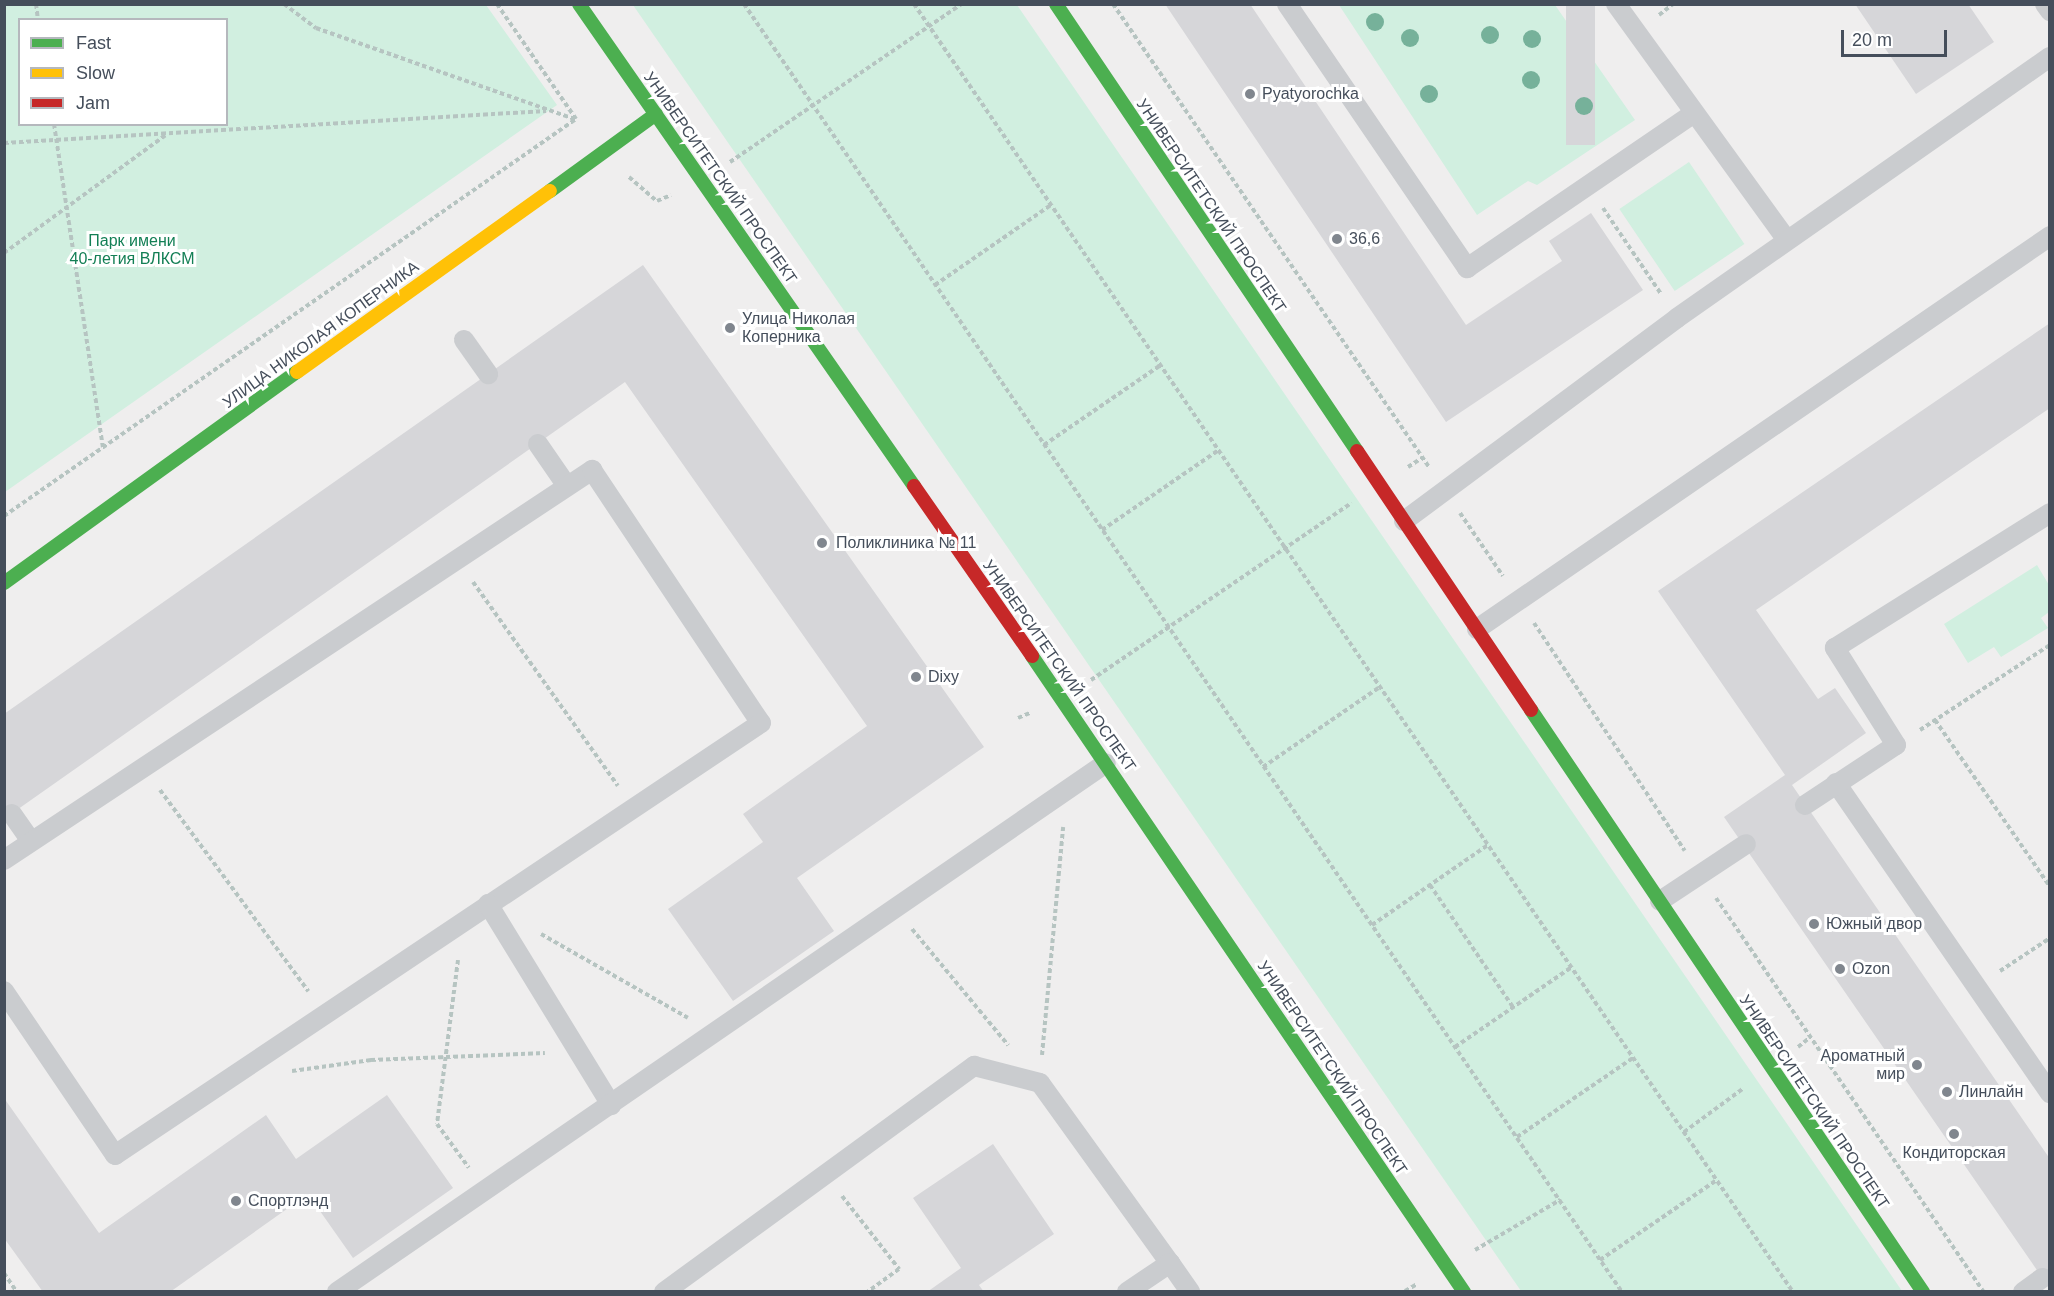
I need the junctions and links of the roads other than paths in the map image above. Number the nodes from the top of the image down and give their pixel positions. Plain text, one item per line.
1 (579, 4) edge
2 (1056, 4) edge
3 (1287, 4) edge
4 (1616, 4) edge
5 (2045, 4) edge
6 (2049, 11) edge
7 (2049, 57) edge
8 (1694, 113) junction
9 (656, 114) junction
10 (2049, 236) edge
11 (1787, 240) junction
12 (464, 340) dead end
13 (488, 374) dead end
14 (538, 444) dead end
15 (567, 486) junction
16 (2049, 513) edge
17 (1404, 521) junction
18 (4, 583) edge
19 (1478, 629) junction
20 (1106, 763) junction
21 (1836, 783) junction
22 (1805, 805) dead end
23 (12, 814) dead end
24 (32, 841) junction
25 (1746, 844) dead end
26 (4, 860) edge
27 (1660, 901) junction
28 (488, 904) junction
29 (4, 991) edge
30 (2049, 1093) edge
31 (611, 1105) junction
32 (1170, 1263) junction
33 (2042, 1278) dead end
34 (337, 1292) edge
35 (664, 1292) edge
36 (1127, 1292) edge
37 (1190, 1292) edge
38 (1464, 1292) edge
39 (1923, 1292) edge
40 (2023, 1292) edge

1 - 9 main road, УНИВЕРСИТЕТСКИЙ ПРОСПЕКТ
2 - 17 main road, УНИВЕРСИТЕТСКИЙ ПРОСПЕКТ
3 - 8 lane
4 - 8 lane
5 - 6 lane
7 - 11 lane
8 - 11 lane
9 - 18 main road, УЛИЦА НИКОЛАЯ КОПЕРНИКА
9 - 20 main road, УНИВЕРСИТЕТСКИЙ ПРОСПЕКТ
10 - 19 lane
11 - 17 lane
12 - 13 lane
14 - 15 lane
15 - 24 lane
15 - 28 lane
16 - 21 lane
17 - 19 main road, УНИВЕРСИТЕТСКИЙ ПРОСПЕКТ
19 - 27 main road, УНИВЕРСИТЕТСКИЙ ПРОСПЕКТ
20 - 31 lane
20 - 38 main road, УНИВЕРСИТЕТСКИЙ ПРОСПЕКТ
21 - 22 lane
21 - 30 lane
23 - 24 lane
24 - 26 lane
25 - 27 lane
27 - 39 main road, УНИВЕРСИТЕТСКИЙ ПРОСПЕКТ
28 - 29 lane
28 - 31 lane
31 - 34 lane
32 - 35 lane
32 - 36 lane
32 - 37 lane
33 - 40 lane

